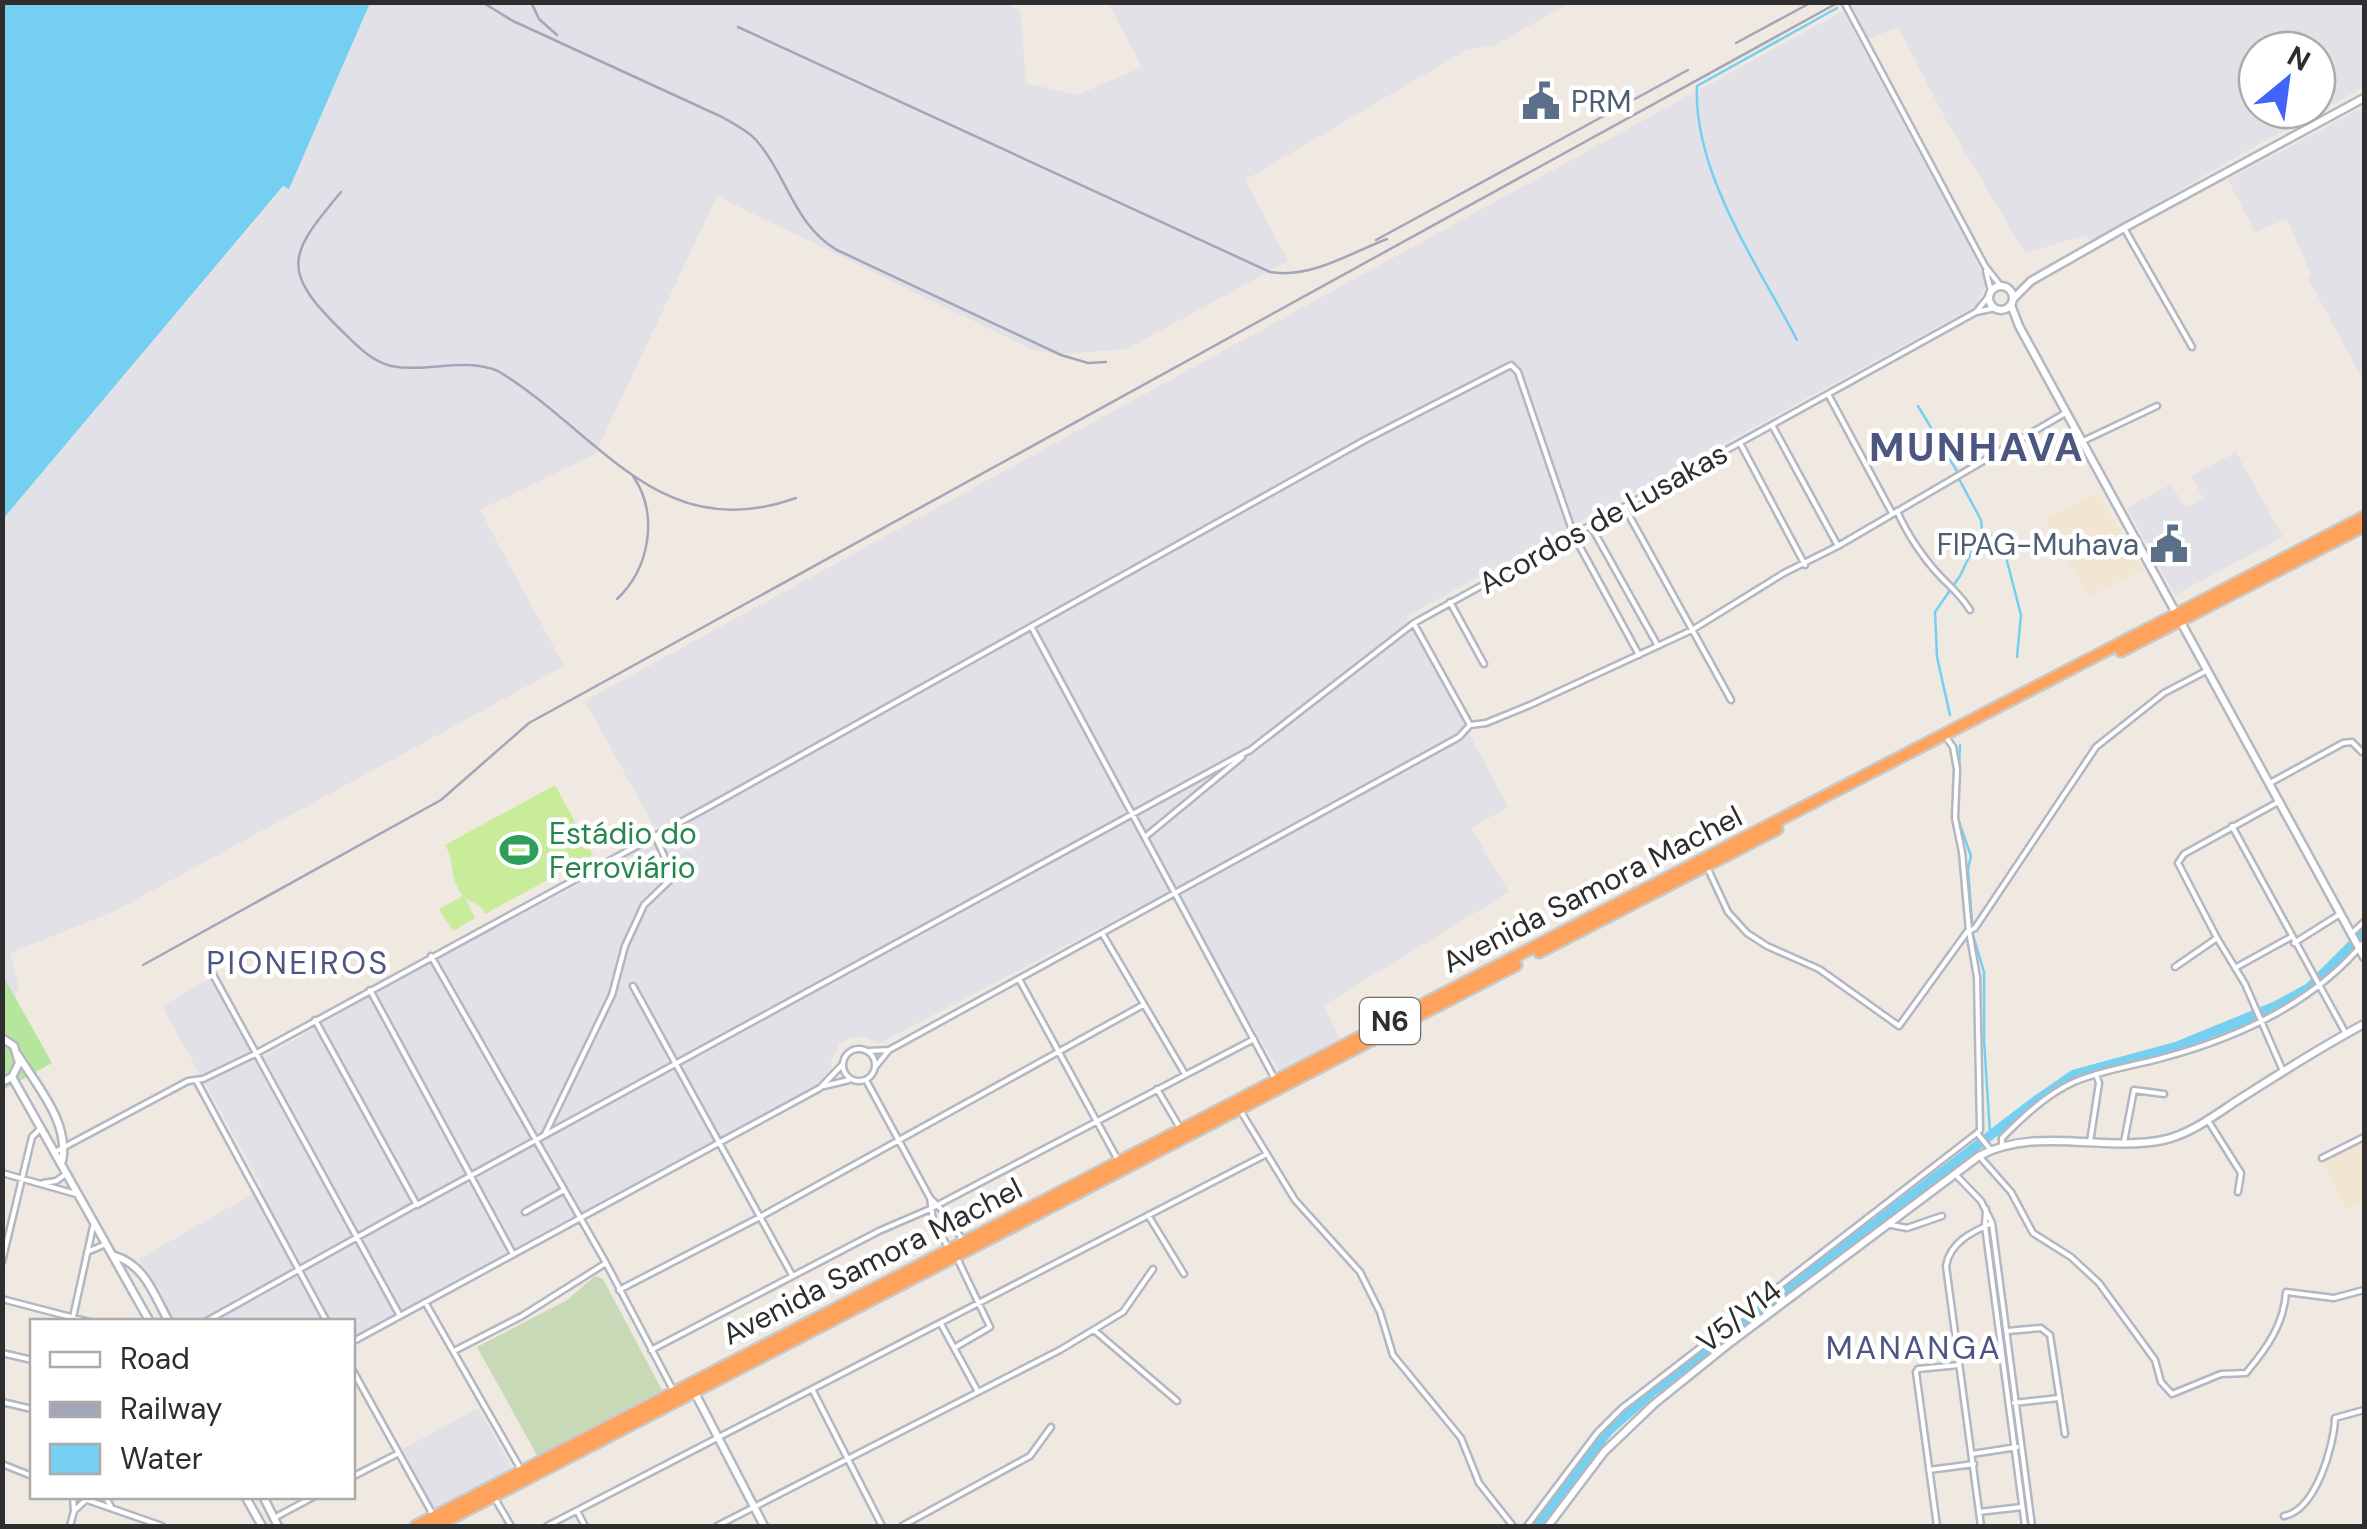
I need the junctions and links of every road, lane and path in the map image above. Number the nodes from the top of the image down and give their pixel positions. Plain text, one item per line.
1 (1844, 2) edge
2 (2364, 98) edge
3 (2124, 228) junction
4 (1985, 266) junction
5 (2031, 281) junction
6 (2003, 286) junction
7 (1990, 293) junction
8 (2012, 302) junction
9 (1997, 309) junction
10 (1976, 312) junction
11 (2019, 326) junction
12 (2192, 348) dead end
13 (1828, 394) junction
14 (2157, 406) dead end
15 (2067, 412) junction
16 (1772, 425) junction
17 (2083, 441) junction
18 (1740, 443) junction
19 (1625, 508) junction
20 (1894, 512) junction
21 (2364, 517) edge
22 (1592, 526) junction
23 (2364, 526) edge
24 (1574, 536) junction
25 (1838, 546) junction
26 (1805, 565) junction
27 (1450, 602) junction
28 (1970, 610) dead end
29 (2180, 616) junction
30 (1414, 623) junction
31 (1032, 628) junction
32 (1692, 630) junction
33 (1658, 646) junction
34 (1639, 655) junction
35 (1484, 664) dead end
36 (2209, 669) junction
37 (1731, 700) dead end
38 (1470, 725) junction
39 (1948, 740) junction
40 (1248, 752) junction
41 (2362, 752) dead end
42 (2270, 783) junction
43 (2280, 801) junction
44 (1131, 812) junction
45 (2232, 826) junction
46 (655, 836) junction
47 (1145, 837) junction
48 (1705, 862) junction
49 (1176, 892) junction
50 (2340, 914) junction
51 (2364, 922) edge
52 (1971, 930) junction
53 (1102, 934) junction
54 (2351, 934) junction
55 (2216, 938) junction
56 (2293, 940) junction
57 (2362, 945) edge
58 (431, 956) junction
59 (2364, 957) edge
60 (2176, 967) dead end
61 (2236, 968) junction
62 (211, 971) dead end
63 (1019, 979) junction
64 (633, 986) dead end
65 (2320, 987) junction
66 (370, 990) junction
67 (1142, 1005) junction
68 (315, 1020) junction
69 (2259, 1022) junction
70 (2364, 1024) edge
71 (2346, 1034) junction
72 (2, 1038) edge
73 (1254, 1039) junction
74 (889, 1050) junction
75 (868, 1051) junction
76 (1057, 1053) junction
77 (255, 1054) junction
78 (18, 1055) junction
79 (674, 1064) junction
80 (843, 1064) junction
81 (876, 1066) junction
82 (2284, 1071) junction
83 (1185, 1074) junction
84 (2096, 1074) junction
85 (32, 1077) junction
86 (12, 1078) junction
87 (196, 1080) junction
88 (852, 1080) junction
89 (866, 1080) junction
90 (1276, 1080) junction
91 (2, 1082) edge
92 (16, 1086) junction
93 (820, 1088) junction
94 (1157, 1089) junction
95 (2164, 1094) dead end
96 (1238, 1105) junction
97 (2207, 1120) junction
98 (1096, 1121) junction
99 (41, 1128) junction
100 (1181, 1129) junction
101 (1977, 1133) junction
102 (545, 1134) junction
103 (2364, 1136) edge
104 (536, 1139) junction
105 (898, 1141) junction
106 (717, 1142) junction
107 (2090, 1142) junction
108 (2124, 1142) junction
109 (66, 1145) junction
110 (2002, 1147) junction
111 (1991, 1150) junction
112 (54, 1152) junction
113 (1266, 1155) junction
114 (1979, 1156) junction
115 (2322, 1158) dead end
116 (1119, 1162) junction
117 (62, 1163) junction
118 (67, 1172) junction
119 (2, 1173) edge
120 (1956, 1174) junction
121 (470, 1175) junction
122 (23, 1178) junction
123 (43, 1183) junction
124 (564, 1190) junction
125 (2238, 1192) dead end
126 (80, 1195) junction
127 (930, 1198) junction
128 (416, 1204) junction
129 (938, 1205) junction
130 (1986, 1209) junction
131 (930, 1210) junction
132 (525, 1212) dead end
133 (1148, 1215) junction
134 (1942, 1216) dead end
135 (760, 1217) junction
136 (580, 1218) junction
137 (94, 1222) junction
138 (1992, 1223) junction
139 (1887, 1224) junction
140 (1986, 1226) junction
141 (358, 1236) junction
142 (964, 1242) junction
143 (106, 1244) junction
144 (87, 1252) junction
145 (952, 1253) junction
146 (514, 1254) junction
147 (112, 1256) junction
148 (2, 1262) edge
149 (606, 1264) junction
150 (1153, 1269) dead end
151 (298, 1270) junction
152 (1184, 1274) dead end
153 (792, 1277) junction
154 (618, 1290) junction
155 (2364, 1290) edge
156 (154, 1295) junction
157 (2, 1299) edge
158 (140, 1302) junction
159 (425, 1302) junction
160 (978, 1304) junction
161 (145, 1311) junction
162 (400, 1316) junction
163 (72, 1319) edge
164 (140, 1319) edge
165 (149, 1319) edge
166 (167, 1319) edge
167 (210, 1319) edge
168 (325, 1319) edge
169 (941, 1324) junction
170 (1094, 1330) junction
171 (2007, 1331) junction
172 (355, 1340) edge
173 (954, 1348) junction
174 (651, 1350) junction
175 (452, 1352) junction
176 (2, 1353) edge
177 (30, 1360) edge
178 (1960, 1364) junction
179 (729, 1368) junction
180 (355, 1373) edge
181 (812, 1389) junction
182 (674, 1392) junction
183 (694, 1392) junction
184 (978, 1392) junction
185 (2058, 1398) junction
186 (1177, 1400) dead end
187 (2, 1402) edge
188 (2013, 1403) junction
189 (30, 1409) edge
190 (2364, 1410) edge
191 (650, 1411) junction
192 (1050, 1427) dead end
193 (2065, 1434) dead end
194 (718, 1438) junction
195 (2019, 1447) junction
196 (399, 1453) junction
197 (1972, 1454) junction
198 (847, 1461) junction
199 (2, 1464) edge
200 (1974, 1464) junction
201 (1929, 1470) junction
202 (529, 1472) junction
203 (30, 1475) edge
204 (355, 1475) edge
205 (513, 1482) junction
206 (494, 1497) junction
207 (74, 1499) edge
208 (89, 1499) edge
209 (106, 1499) edge
210 (248, 1499) edge
211 (263, 1499) edge
212 (264, 1499) edge
213 (309, 1499) edge
214 (111, 1506) junction
215 (755, 1507) junction
216 (2022, 1507) junction
217 (252, 1508) junction
218 (463, 1508) junction
219 (74, 1511) junction
220 (577, 1511) junction
221 (1980, 1512) junction
222 (2284, 1516) dead end
223 (274, 1518) junction
224 (435, 1522) edge
225 (70, 1526) edge
226 (162, 1526) edge
227 (261, 1526) edge
228 (278, 1526) edge
229 (416, 1526) edge
230 (510, 1526) edge
231 (546, 1526) edge
232 (584, 1526) edge
233 (717, 1526) edge
234 (764, 1526) edge
235 (882, 1526) edge
236 (902, 1526) edge
237 (1513, 1526) edge
238 (1527, 1526) edge
239 (1548, 1526) edge
240 (1937, 1526) edge
241 (1982, 1526) edge
242 (2028, 1526) edge

1 - 4 street
2 - 3 street
3 - 5 street
3 - 12 street
4 - 6 street
4 - 7 street
5 - 6 street
5 - 8 street
6 - 7 street
6 - 8 street
7 - 9 street
7 - 10 street
8 - 9 street
8 - 11 street
9 - 10 street
9 - 11 street
10 - 13 street, Acordos de Lusakas
11 - 15 street
13 - 16 street, Acordos de Lusakas
13 - 20 street
14 - 17 street
15 - 17 street
15 - 20 street
16 - 18 street, Acordos de Lusakas
16 - 25 street
17 - 29 street
18 - 19 street, Acordos de Lusakas
18 - 26 street
19 - 22 street, Acordos de Lusakas
19 - 32 street
20 - 25 street
20 - 28 street
21 - 29 highway, Avenida Samora Machel / N6
22 - 24 street, Acordos de Lusakas
22 - 33 street
23 - 29 highway, Avenida Samora Machel / N6
24 - 27 street, Acordos de Lusakas
24 - 31 street
24 - 34 street
25 - 26 street
26 - 32 street
27 - 30 street, Acordos de Lusakas
27 - 35 street
29 - 36 street
29 - 39 highway, Avenida Samora Machel / N6
29 - 48 highway, Avenida Samora Machel / N6
30 - 38 street
30 - 40 street, Acordos de Lusakas
31 - 44 street
31 - 46 street
32 - 33 street
32 - 37 street
33 - 34 street
34 - 38 street
36 - 42 street
36 - 52 street
38 - 49 street
39 - 48 highway, Avenida Samora Machel / N6
39 - 52 street
40 - 44 street
40 - 47 street
41 - 42 street
42 - 43 street
43 - 45 street
43 - 50 street
44 - 47 street
44 - 79 street
45 - 55 street
45 - 56 street
46 - 58 street
46 - 102 street
47 - 49 street
48 - 52 street
48 - 90 highway, Avenida Samora Machel / N6
48 - 96 highway, Avenida Samora Machel / N6
49 - 53 street
49 - 73 street
50 - 54 street
50 - 56 street
51 - 54 street
52 - 101 street
53 - 63 street
53 - 67 street
54 - 57 street
55 - 60 street
55 - 61 street
56 - 61 street
56 - 65 street
57 - 59 street
57 - 65 street
58 - 66 street
58 - 104 street
61 - 69 street
62 - 77 street
63 - 74 street
63 - 76 street
64 - 79 street
65 - 69 street
65 - 71 street
66 - 68 street
66 - 121 street
67 - 76 street
67 - 83 street
68 - 77 street
68 - 128 street
69 - 82 street
69 - 84 street
70 - 71 street
71 - 82 street
72 - 78 street
73 - 83 street
73 - 90 street
74 - 75 street
74 - 81 street
75 - 80 street
75 - 81 street
76 - 98 street
76 - 105 street
77 - 87 street
77 - 141 street
78 - 85 street
78 - 86 street
79 - 102 street
79 - 106 street
80 - 88 street
80 - 93 street
81 - 89 street
82 - 97 street
83 - 94 street
84 - 107 street
84 - 110 street
85 - 92 street
85 - 109 street
86 - 91 street
86 - 92 street
87 - 109 street
87 - 151 street
88 - 89 street
88 - 93 street
89 - 105 street
90 - 96 highway, Avenida Samora Machel / N6
92 - 99 street
93 - 106 street
94 - 98 street
94 - 100 street
95 - 108 street
96 - 100 highway, Avenida Samora Machel / N6
96 - 113 street
96 - 145 highway, Avenida Samora Machel / N6
97 - 108 street
97 - 125 street
98 - 116 street
98 - 129 street
99 - 112 street
99 - 122 street
100 - 116 highway, Avenida Samora Machel / N6
101 - 111 street
101 - 238 street, V5/V14
102 - 104 street
103 - 115 street
104 - 121 street
104 - 124 street
105 - 127 street
105 - 135 street
106 - 135 street
106 - 136 street
107 - 108 street
107 - 110 street
109 - 112 street
109 - 117 street
110 - 111 street
111 - 114 street
112 - 117 street
113 - 133 street
113 - 237 street
114 - 120 street
114 - 155 street
116 - 142 highway, Avenida Samora Machel / N6
117 - 118 street
118 - 123 street
118 - 126 street
119 - 122 street
120 - 130 street
120 - 139 street
121 - 128 street
121 - 146 street
122 - 123 street
122 - 148 street
123 - 126 street
124 - 132 street
124 - 136 street
126 - 137 street
127 - 129 street
127 - 131 street
128 - 141 street
129 - 131 street
129 - 142 street
130 - 138 street
130 - 140 street
131 - 145 street
131 - 153 street
133 - 152 street
133 - 160 street
134 - 139 street
135 - 153 street
135 - 154 street
136 - 146 street
136 - 149 street
137 - 143 street
137 - 144 street
138 - 140 street
138 - 171 street
139 - 239 street
140 - 178 street
140 - 188 street
141 - 151 street
141 - 162 street
142 - 145 highway, Avenida Samora Machel / N6
143 - 144 street
143 - 147 street
144 - 163 street
145 - 160 street
145 - 179 highway, Avenida Samora Machel / N6
146 - 159 street
147 - 156 street
147 - 158 street
149 - 154 street
149 - 175 street
150 - 170 street
151 - 167 street
151 - 168 street
153 - 174 street
154 - 174 street
156 - 158 street
156 - 166 street
157 - 163 street
158 - 161 street
159 - 162 street
159 - 175 street
160 - 169 street
160 - 173 street
161 - 164 street
161 - 165 street
162 - 172 street
169 - 173 street
169 - 181 street
170 - 184 street
170 - 186 street
171 - 185 street
171 - 188 street
173 - 184 street
174 - 182 street
175 - 202 street
176 - 177 street
178 - 197 street
178 - 201 street
179 - 182 highway, Avenida Samora Machel / N6
179 - 183 highway, Avenida Samora Machel / N6
180 - 196 street
181 - 194 street
181 - 198 street
182 - 191 highway, Avenida Samora Machel / N6
183 - 191 highway, Avenida Samora Machel / N6
183 - 194 street
184 - 198 street
185 - 188 street
185 - 193 street
187 - 189 street
188 - 195 street
190 - 222 street
191 - 202 highway, Avenida Samora Machel / N6
192 - 236 street
194 - 215 street
194 - 220 street
195 - 197 street
195 - 216 street
195 - 242 street
196 - 204 street
196 - 224 street
197 - 200 street
198 - 215 street
198 - 235 street
199 - 203 street
200 - 201 street
200 - 221 street
201 - 240 street
202 - 205 highway, Avenida Samora Machel / N6
205 - 206 highway, Avenida Samora Machel / N6
205 - 218 highway, Avenida Samora Machel / N6
206 - 218 highway, Avenida Samora Machel / N6
206 - 230 street
207 - 219 street
208 - 214 street
208 - 219 street
209 - 214 street
210 - 217 street
211 - 217 street
212 - 223 street
213 - 223 street
214 - 226 street
215 - 233 street
215 - 234 street
216 - 221 street
216 - 242 street
217 - 227 street
218 - 224 highway, Avenida Samora Machel / N6
219 - 225 street
220 - 231 street
220 - 232 street
221 - 241 street
223 - 228 street
224 - 229 highway, Avenida Samora Machel / N6

